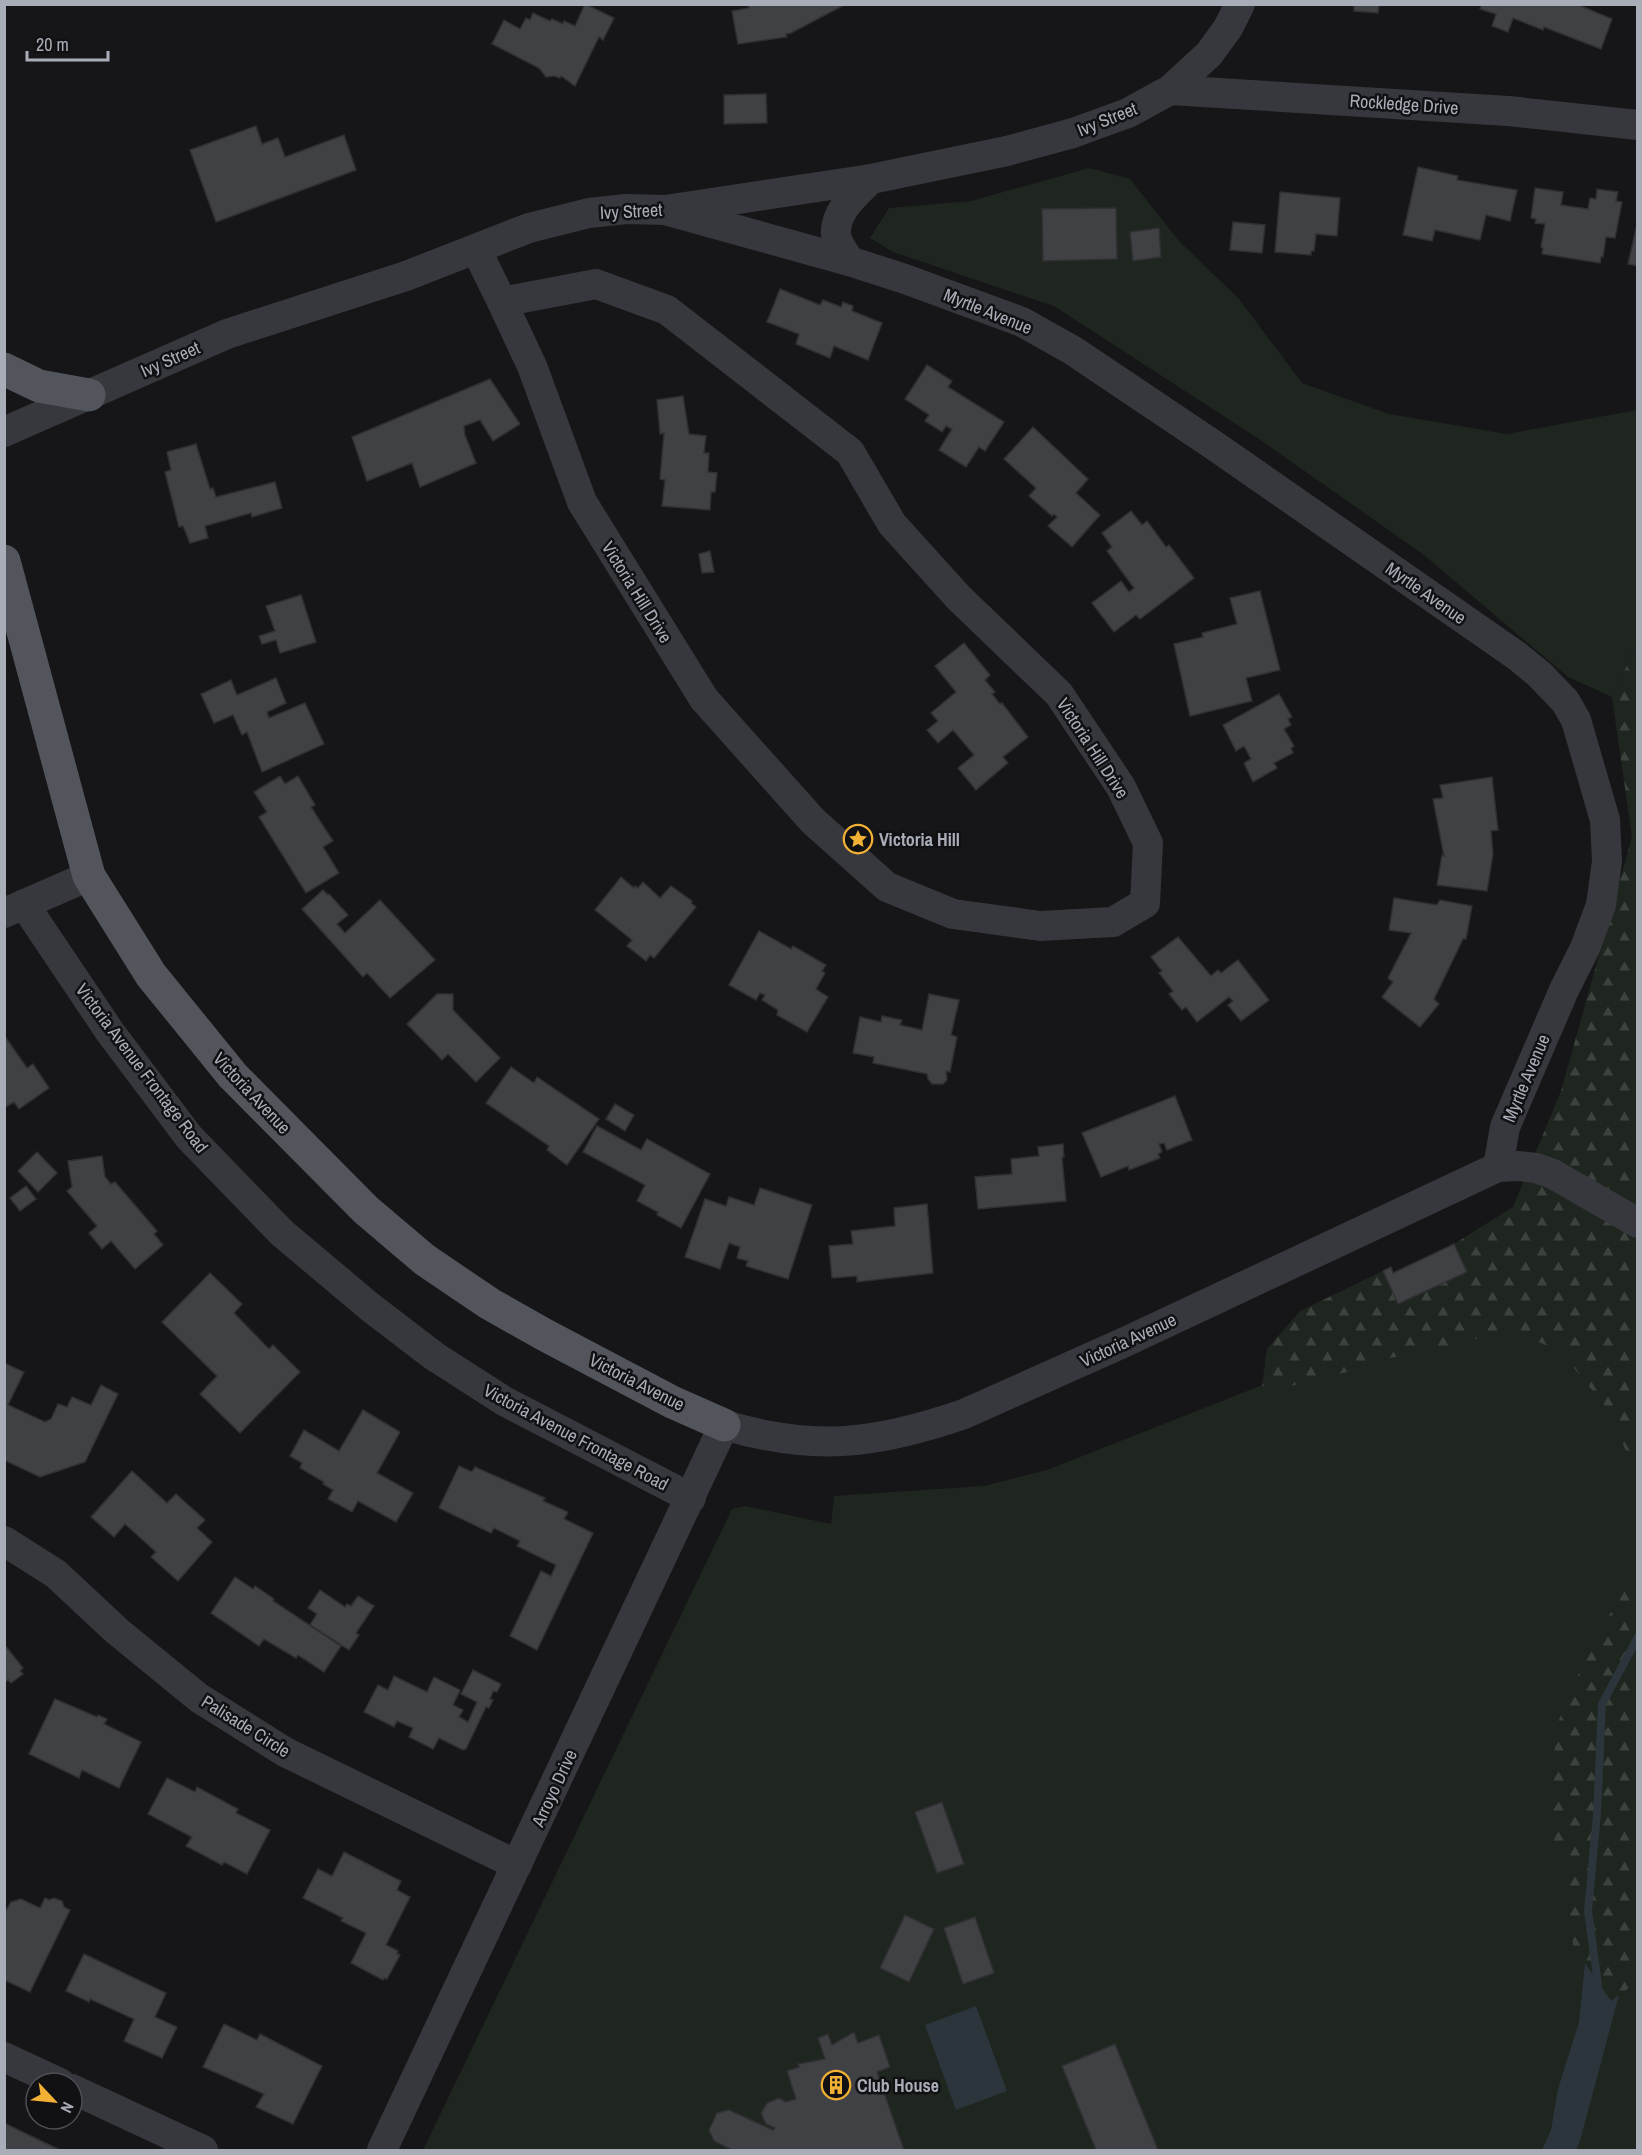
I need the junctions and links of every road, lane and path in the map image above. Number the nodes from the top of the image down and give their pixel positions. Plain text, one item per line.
1 (1240, 4) edge
2 (1170, 90) junction
3 (1638, 125) edge
4 (871, 179) junction
5 (665, 210) junction
6 (476, 249) junction
7 (849, 261) junction
8 (502, 302) junction
9 (4, 369) edge
10 (88, 395) junction
11 (4, 432) edge
12 (4, 561) edge
13 (89, 876) junction
14 (14, 908) edge
15 (1498, 1167) junction
16 (1638, 1223) edge
17 (724, 1425) junction
18 (691, 1498) junction
19 (4, 1541) edge
20 (517, 1865) junction
21 (4, 2057) edge
22 (34, 2071) edge
23 (84, 2095) edge
24 (203, 2151) edge
25 (382, 2151) edge

1 - 2 street, Ivy Street
2 - 3 street, Rockledge Drive
2 - 4 street, Ivy Street
4 - 5 street, Ivy Street
4 - 7 street
5 - 6 street, Ivy Street
5 - 7 street, Myrtle Avenue
6 - 8 street, Victoria Hill Drive
6 - 10 street, Ivy Street
7 - 15 street, Myrtle Avenue
8 - 8 street, Victoria Hill Drive
9 - 10 main road
10 - 11 street, Ivy Street
12 - 13 main road, Victoria Avenue
13 - 14 street
13 - 17 main road, Victoria Avenue
14 - 18 street, Victoria Avenue Frontage Road
15 - 16 street, Victoria Avenue
15 - 17 street, Victoria Avenue
17 - 18 street, Arroyo Drive
18 - 20 street, Arroyo Drive
19 - 20 street, Palisade Circle
20 - 25 street, Arroyo Drive
21 - 22 street
23 - 24 street

